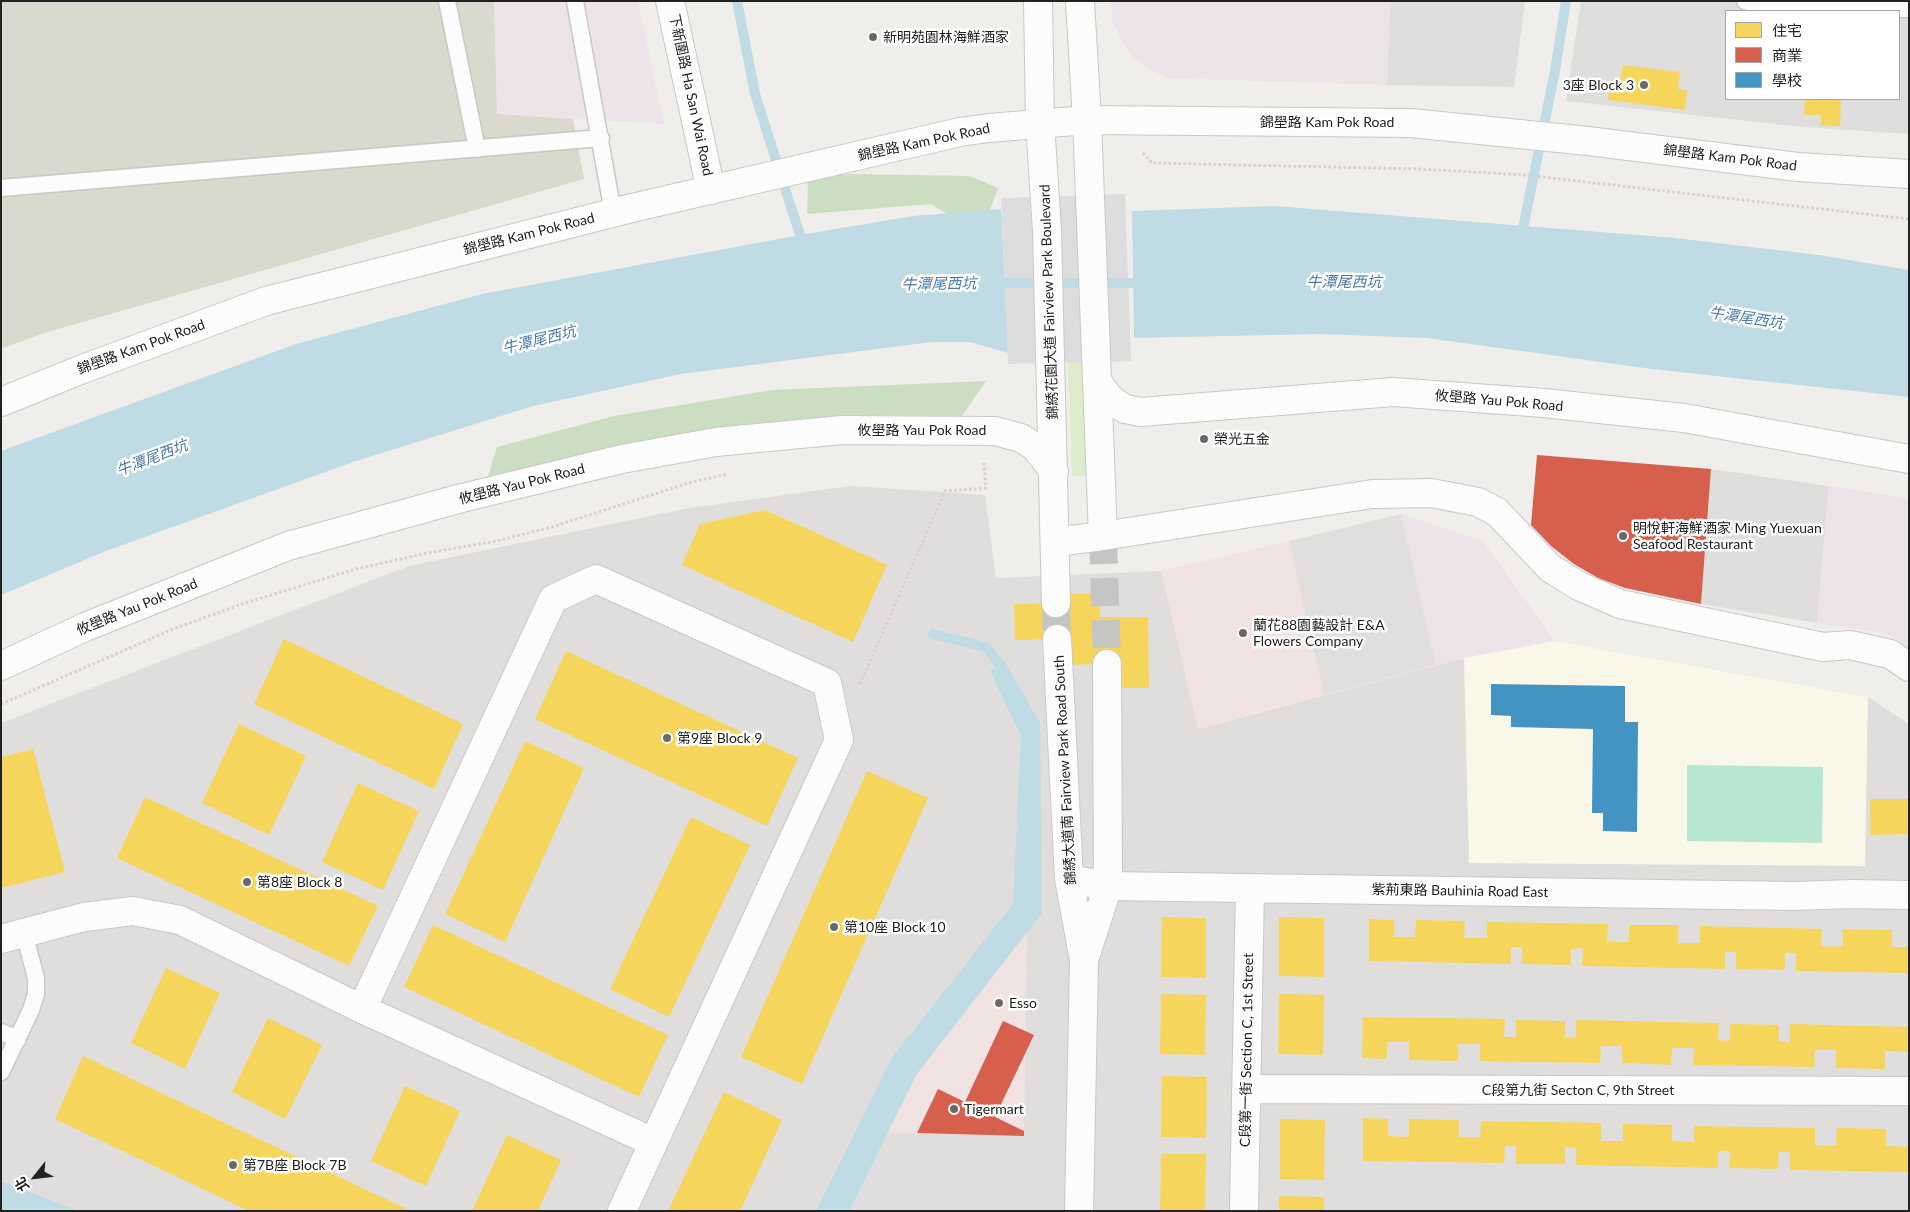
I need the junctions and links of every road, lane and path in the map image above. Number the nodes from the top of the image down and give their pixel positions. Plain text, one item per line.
1 (447, 1) edge
2 (575, 1) edge
3 (670, 1) edge
4 (1038, 1) edge
5 (1080, 1) edge
6 (1745, 1) edge
7 (1909, 9) edge
8 (1087, 120) junction
9 (1040, 122) junction
10 (600, 138) junction
11 (477, 149) junction
12 (1143, 153) dead end
13 (1909, 174) edge
14 (1, 188) edge
15 (711, 190) junction
16 (613, 213) junction
17 (1909, 219) edge
18 (1097, 373) junction
19 (1, 402) edge
20 (1909, 459) edge
21 (976, 462) dead end
22 (1054, 471) junction
23 (730, 474) dead end
24 (1103, 536) junction
25 (1055, 542) junction
26 (1056, 603) tunnel mouth
27 (1057, 639) tunnel mouth
28 (1107, 664) tunnel mouth
29 (1, 666) edge
30 (1909, 666) edge
31 (831, 701) junction
32 (1, 704) edge
33 (1069, 879) junction
34 (1108, 886) junction
35 (1250, 888) junction
36 (1909, 896) edge
37 (13, 936) edge
38 (1084, 960) junction
39 (362, 1009) junction
40 (1, 1032) edge
41 (18, 1039) junction
42 (1, 1072) edge
43 (1246, 1089) junction
44 (1909, 1091) edge
45 (653, 1142) junction
46 (622, 1211) edge
47 (1079, 1211) edge
48 (1244, 1211) edge

1 - 11 lane
2 - 10 lane
3 - 15 street, 下新圍路 Ha San Wai Road
4 - 9 street, 錦綉花園大道 Fairview Park Boulevard
5 - 8 street
6 - 7 lane
8 - 9 street, 錦壆路 Kam Pok Road
8 - 13 street, 錦壆路 Kam Pok Road
8 - 18 street
9 - 15 street, 錦壆路 Kam Pok Road
9 - 22 street, 錦綉花園大道 Fairview Park Boulevard
10 - 11 lane
10 - 16 lane
11 - 14 lane
12 - 17 path
15 - 16 street, 錦壆路 Kam Pok Road
16 - 19 street, 錦壆路 Kam Pok Road
18 - 20 street, 攸壆路 Yau Pok Road
18 - 24 street
21 - 31 path
22 - 25 street, 錦綉花園大道 Fairview Park Boulevard
22 - 29 street, 攸壆路 Yau Pok Road
23 - 32 path
24 - 25 street
24 - 30 street
25 - 26 street, 錦綉花園大道 Fairview Park Boulevard
27 - 33 street, 錦綉大道南 Fairview Park Road South
28 - 34 street, 錦綉大道南 Fairview Park Road South
31 - 39 street
31 - 45 street
33 - 34 street, 紫荊東路 Bauhinia Road East
33 - 38 street, 錦綉大道南 Fairview Park Road South
34 - 35 street, 紫荊東路 Bauhinia Road East
34 - 38 street, 錦綉大道南 Fairview Park Road South
35 - 36 street, 紫荊東路 Bauhinia Road East
35 - 43 street, C段第一街 Section C, 1st Street
37 - 39 street
37 - 41 lane
38 - 47 street, 錦綉大道南 Fairview Park Road South
39 - 45 street
40 - 41 lane
41 - 42 lane
43 - 44 street, C段第九街 Secton C, 9th Street
43 - 48 street, C段第一街 Section C, 1st Street
45 - 46 street

